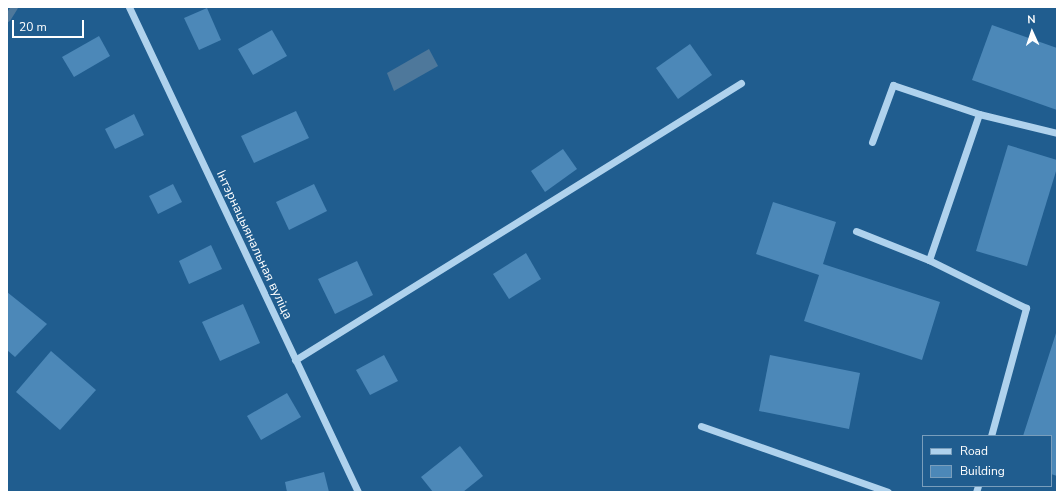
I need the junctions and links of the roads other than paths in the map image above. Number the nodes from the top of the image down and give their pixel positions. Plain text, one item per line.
1 (129, 7) edge
2 (741, 83) dead end
3 (979, 114) junction
4 (1057, 134) edge
5 (872, 142) dead end
6 (856, 230) dead end
7 (929, 260) junction
8 (295, 360) junction
9 (701, 426) dead end
10 (992, 435) edge
11 (358, 492) edge
12 (888, 492) edge

1 - 8 street, Інтэрнацыянальная вуліца
2 - 8 street
3 - 4 street
3 - 5 street
3 - 7 street
6 - 7 street
7 - 10 street
8 - 11 street, Інтэрнацыянальная вуліца
9 - 12 street

